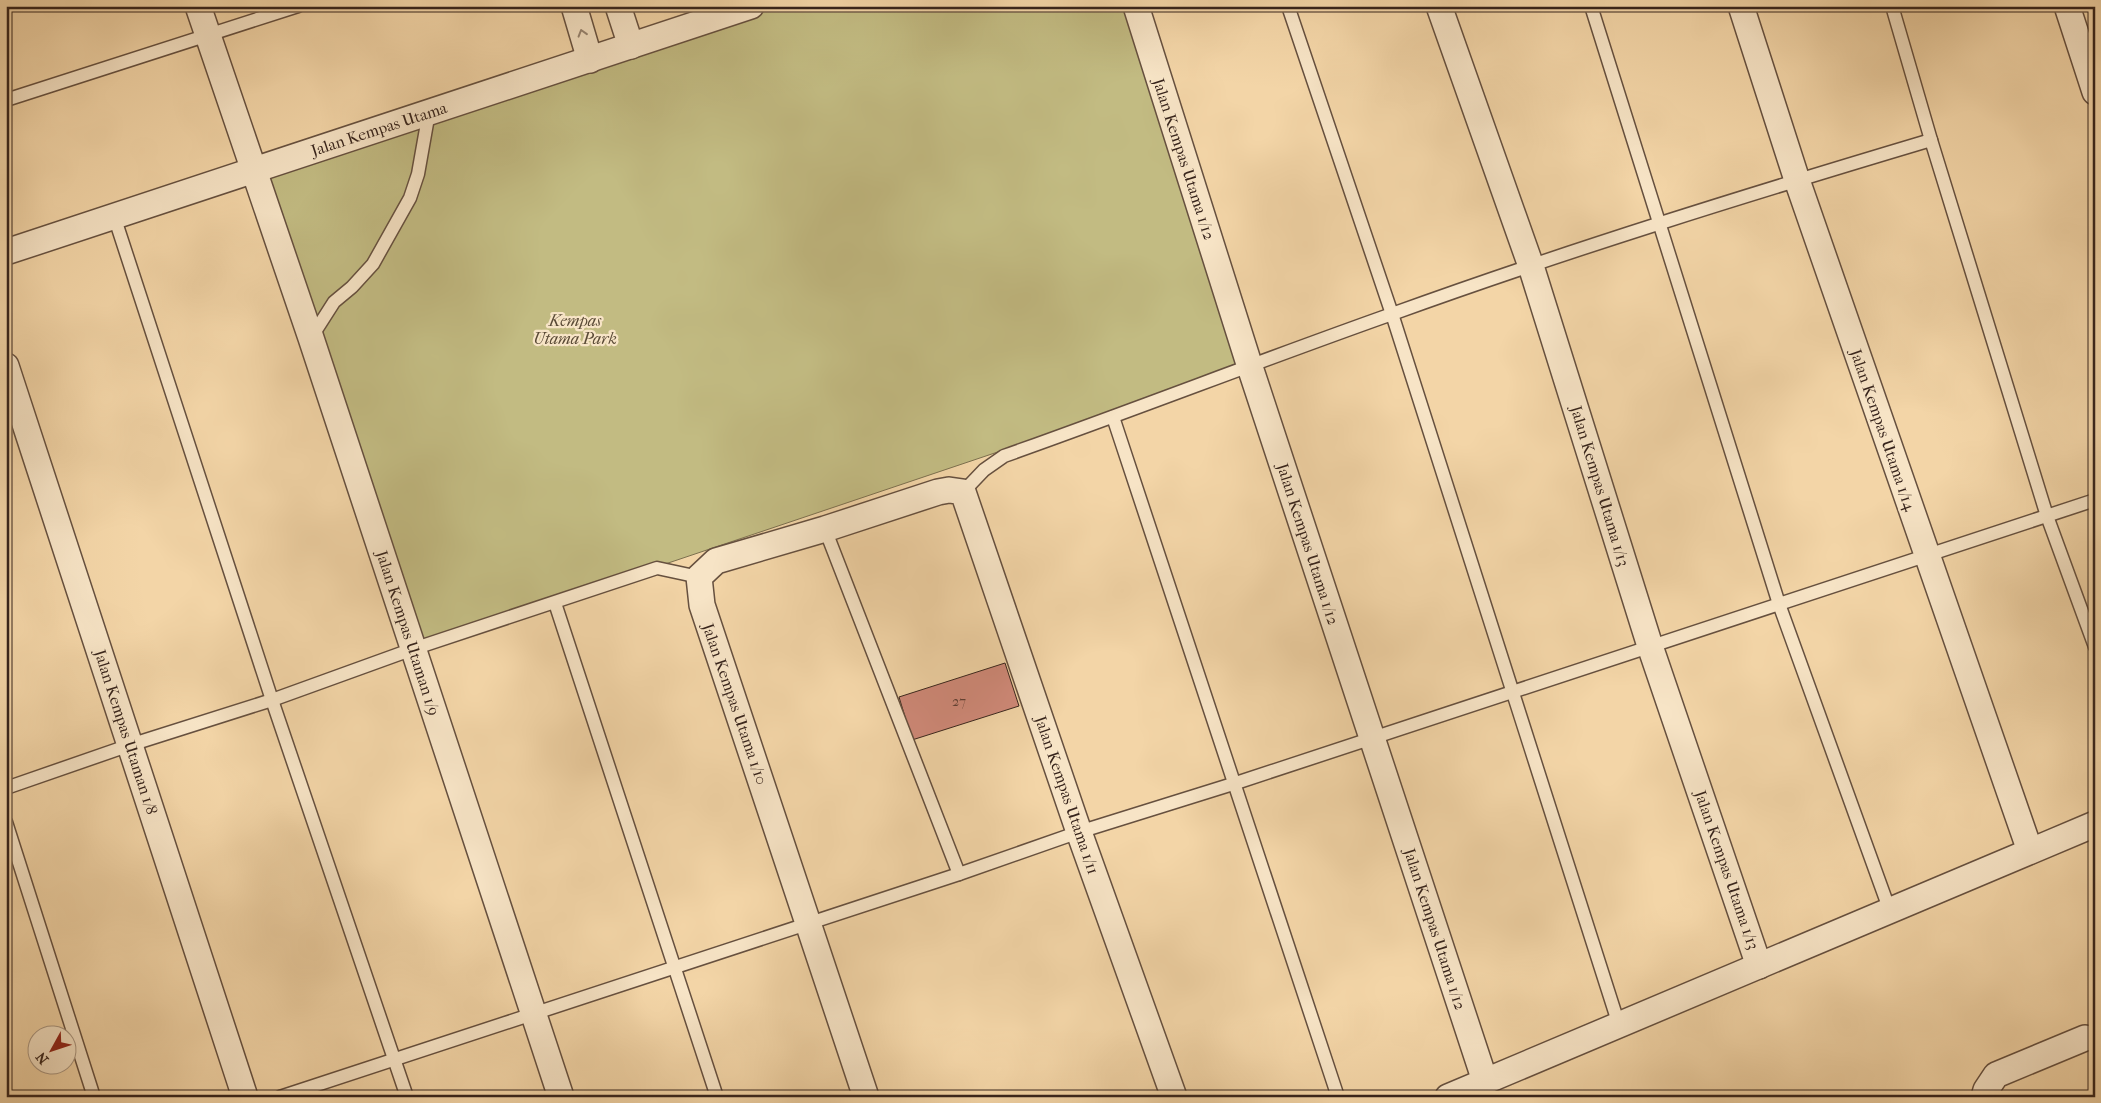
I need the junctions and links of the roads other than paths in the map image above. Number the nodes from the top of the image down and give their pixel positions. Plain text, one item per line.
1 (198, 6) edge
2 (298, 6) edge
3 (574, 6) edge
4 (618, 6) edge
5 (751, 6) edge
6 (1136, 6) edge
7 (1288, 6) edge
8 (1439, 6) edge
9 (1591, 6) edge
10 (1741, 6) edge
11 (1892, 6) edge
12 (2067, 6) edge
13 (208, 37) junction
14 (631, 46) junction
15 (590, 60) junction
16 (2095, 92) edge
17 (6, 100) edge
18 (429, 112) junction
19 (1931, 140) junction
20 (253, 170) junction
21 (1797, 180) junction
22 (114, 216) junction
23 (1660, 225) junction
24 (6, 252) edge
25 (1531, 266) junction
26 (1392, 314) junction
27 (310, 338) junction
28 (6, 366) edge
29 (1250, 367) junction
30 (1113, 417) junction
31 (964, 492) junction
32 (2095, 500) edge
33 (2048, 516) junction
34 (825, 528) junction
35 (1926, 556) junction
36 (699, 577) junction
37 (555, 603) junction
38 (1778, 604) junction
39 (1650, 646) junction
40 (2095, 647) edge
41 (414, 650) junction
42 (1512, 692) junction
43 (272, 700) junction
44 (1372, 738) junction
45 (130, 745) junction
46 (1236, 783) junction
47 (6, 788) edge
48 (6, 822) edge
49 (2095, 824) edge
50 (1078, 832) junction
51 (2030, 851) junction
52 (959, 874) junction
53 (1890, 911) junction
54 (809, 923) junction
55 (1760, 966) junction
56 (675, 967) junction
57 (533, 1013) junction
58 (1619, 1025) junction
59 (2085, 1038) dead end
60 (395, 1059) junction
61 (1485, 1081) junction
62 (94, 1097) edge
63 (245, 1097) edge
64 (280, 1097) edge
65 (407, 1097) edge
66 (561, 1097) edge
67 (717, 1097) edge
68 (866, 1097) edge
69 (1174, 1097) edge
70 (1338, 1097) edge
71 (1448, 1097) edge
72 (1984, 1097) edge

1 - 13 street, Jalan Kempas Utaman 1/9
2 - 13 lane
15 -> 3 street
4 - 14 street
5 - 14 street, Jalan Kempas Utama
6 - 29 street, Jalan Kempas Utama 1/12
7 - 26 lane
8 - 25 street, Jalan Kempas Utama 1/13
9 - 23 lane
10 - 21 street, Jalan Kempas Utama 1/14
11 - 19 lane
12 - 16 street
13 - 17 lane
13 - 20 street, Jalan Kempas Utaman 1/9
14 - 15 street, Jalan Kempas Utama
15 - 18 street, Jalan Kempas Utama
18 - 20 street, Jalan Kempas Utama
18 - 27 lane
19 - 21 lane
19 - 33 lane
20 - 22 street, Jalan Kempas Utama
20 - 27 street, Jalan Kempas Utaman 1/9
21 - 23 lane
21 - 35 street, Jalan Kempas Utama 1/14
22 - 24 street, Jalan Kempas Utama
22 - 43 lane
23 - 25 lane
23 - 38 lane
25 - 26 lane
25 - 39 street, Jalan Kempas Utama 1/13
26 - 29 lane
26 - 42 lane
27 - 41 street, Jalan Kempas Utaman 1/9
28 - 45 street, Jalan Kempas Utaman 1/8
29 - 30 lane
29 - 44 street, Jalan Kempas Utama 1/12
30 - 31 lane
30 - 46 lane
31 - 34 street
31 - 50 street, Jalan Kempas Utama 1/11
32 - 33 lane
33 - 35 lane
33 - 40 lane
34 - 36 street
34 - 52 lane
35 - 38 lane
35 - 51 street, Jalan Kempas Utama 1/14
36 - 37 lane
36 - 54 street, Jalan Kempas Utama 1/10
37 - 41 lane
37 - 56 lane
38 - 39 lane
38 - 53 lane
39 - 42 lane
39 - 55 street, Jalan Kempas Utama 1/13
41 - 43 lane
41 - 57 street, Jalan Kempas Utaman 1/9
42 - 44 lane
42 - 58 lane
43 - 45 lane
43 - 60 lane
44 - 46 lane
44 - 61 street, Jalan Kempas Utama 1/12
45 - 47 lane
45 - 63 street, Jalan Kempas Utaman 1/8
46 - 50 lane
46 - 70 lane
48 - 62 lane
49 - 51 street
50 - 52 lane
50 - 69 street, Jalan Kempas Utama 1/11
51 - 53 street
52 - 54 lane
53 - 55 street
54 - 56 lane
54 - 68 street, Jalan Kempas Utama 1/10
55 - 58 street
56 - 57 lane
56 - 67 lane
57 - 60 lane
57 - 66 street, Jalan Kempas Utaman 1/9
58 - 61 street
59 - 72 street
60 - 64 lane
60 - 65 lane
61 - 71 street

